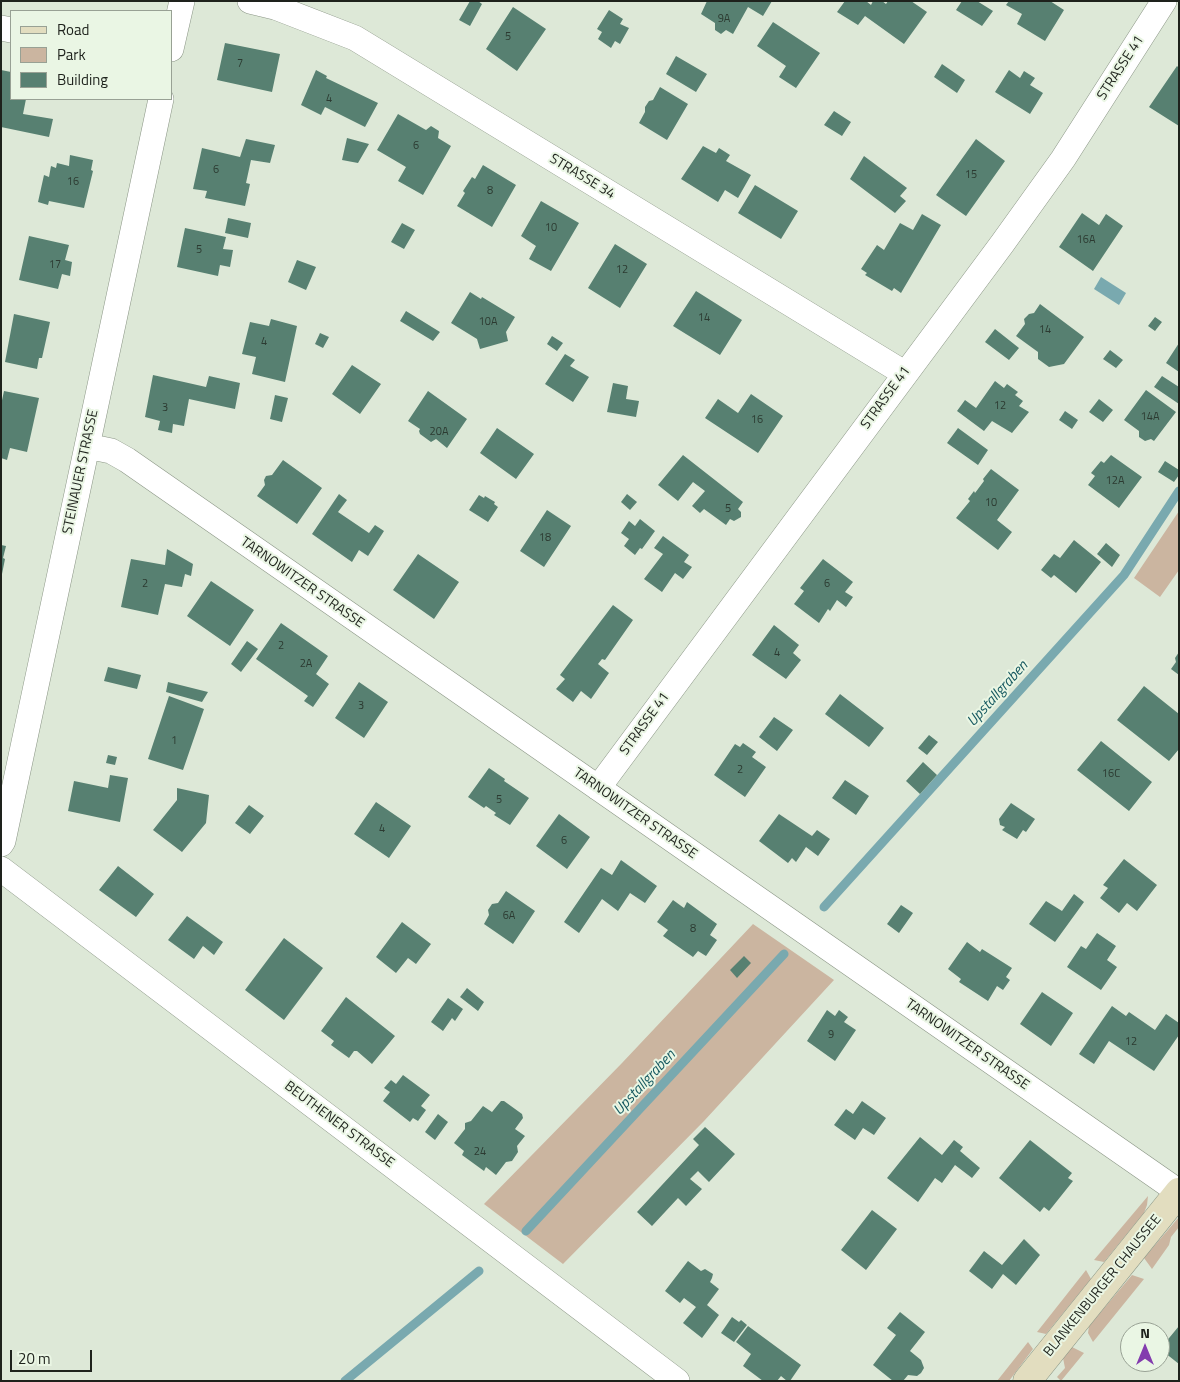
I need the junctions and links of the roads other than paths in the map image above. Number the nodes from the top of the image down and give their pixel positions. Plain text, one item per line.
1 (182, 1) edge
2 (250, 1) edge
3 (1164, 1) edge
4 (172, 45) edge
5 (161, 100) edge
6 (904, 373) junction
7 (87, 446) junction
8 (598, 788) junction
9 (1, 844) edge
10 (1, 868) edge
11 (1179, 1192) edge
12 (678, 1381) edge
13 (1027, 1381) edge

1 - 4 street
2 - 6 street, STRASSE 34
3 - 6 street, STRASSE 41
5 - 7 street, STEINAUER STRASSE
6 - 8 street, STRASSE 41
7 - 8 street, TARNOWITZER STRASSE
7 - 9 street, STEINAUER STRASSE
8 - 11 street, TARNOWITZER STRASSE
10 - 12 street, BEUTHENER STRASSE
11 - 13 main road, BLANKENBURGER CHAUSSEE

